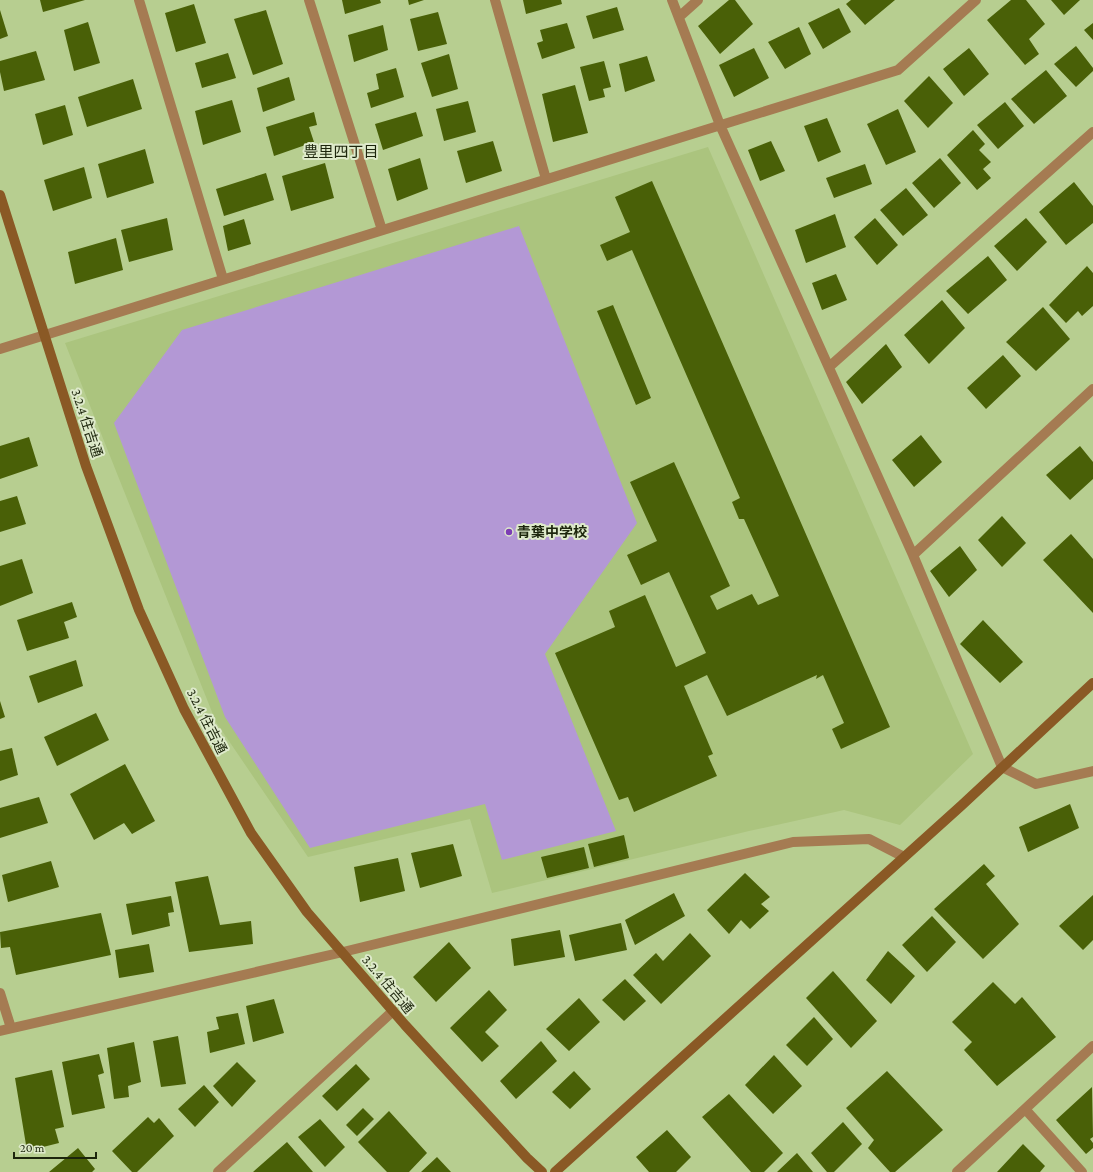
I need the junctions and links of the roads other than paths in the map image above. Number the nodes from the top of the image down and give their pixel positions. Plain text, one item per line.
1 (139, 0) edge
2 (309, 0) edge
3 (495, 0) edge
4 (672, 0) edge
5 (698, 0) edge
6 (976, 0) edge
7 (679, 17) junction
8 (720, 125) junction
9 (1093, 132) edge
10 (546, 179) junction
11 (0, 195) edge
12 (382, 230) junction
13 (223, 279) junction
14 (44, 335) junction
15 (0, 349) edge
16 (829, 367) junction
17 (1093, 389) edge
18 (913, 555) junction
19 (1093, 683) edge
20 (1002, 767) junction
21 (1093, 771) edge
22 (904, 857) junction
23 (343, 952) junction
24 (0, 992) edge
25 (393, 1011) junction
26 (11, 1028) junction
27 (0, 1031) edge
28 (1093, 1046) edge
29 (1025, 1109) junction
30 (218, 1172) edge
31 (542, 1172) edge
32 (555, 1172) edge
33 (957, 1172) edge
34 (1082, 1172) edge

1 - 13 street
2 - 12 street
3 - 10 street
4 - 7 street
5 - 7 street
6 - 8 street
7 - 8 street
8 - 10 street
8 - 16 street
9 - 16 street
10 - 12 street
11 - 14 street, 3.2.4 住吉通
12 - 13 street
13 - 14 street
14 - 15 street
14 - 23 street, 3.2.4 住吉通
16 - 18 street
17 - 18 street
18 - 20 street
19 - 20 street
20 - 21 street
20 - 22 street
22 - 23 street
22 - 32 street
23 - 25 street, 3.2.4 住吉通
23 - 26 street
24 - 26 street
25 - 30 street
25 - 31 street, 3.2.4 住吉通
26 - 27 street
28 - 29 street
29 - 33 street
29 - 34 street

